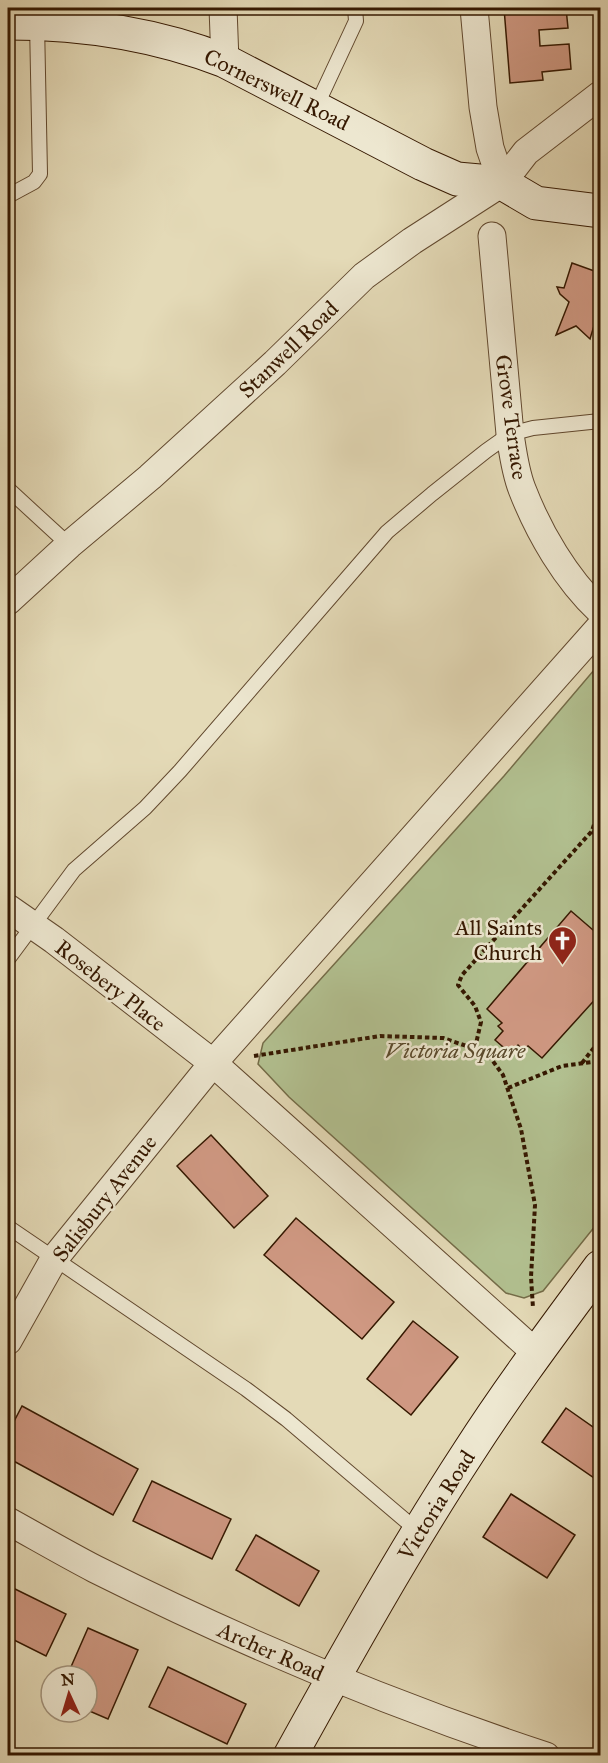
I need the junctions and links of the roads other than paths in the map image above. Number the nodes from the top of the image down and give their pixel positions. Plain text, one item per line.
1 (223, 8) edge
2 (355, 8) edge
3 (474, 8) edge
4 (22, 23) edge
5 (225, 61) junction
6 (600, 94) edge
7 (316, 107) junction
8 (502, 183) junction
9 (8, 196) edge
10 (600, 211) edge
11 (492, 236) dead end
12 (600, 421) edge
13 (510, 434) junction
14 (8, 489) edge
15 (69, 545) junction
16 (8, 601) edge
17 (600, 611) edge
18 (600, 627) edge
19 (8, 908) edge
20 (33, 926) junction
21 (8, 959) edge
22 (213, 1063) junction
23 (8, 1227) edge
24 (54, 1259) junction
25 (600, 1267) edge
26 (8, 1341) edge
27 (536, 1353) junction
28 (8, 1521) edge
29 (419, 1532) junction
30 (333, 1678) junction
31 (290, 1755) edge
32 (546, 1755) edge

1 - 5 street
2 - 7 lane
3 - 8 street
4 - 5 street, Cornerswell Road
4 - 9 lane
5 - 7 street, Cornerswell Road
6 - 8 street, Stanwell Road
7 - 8 street, Cornerswell Road
8 - 10 street
8 - 15 street, Stanwell Road
11 - 13 street, Grove Terrace
12 - 13 lane
13 - 17 street, Grove Terrace
13 - 20 lane
14 - 15 lane
15 - 16 street, Stanwell Road
18 - 22 street
19 - 20 street, Rosebery Place
20 - 21 lane
20 - 22 street, Rosebery Place
22 - 24 street, Salisbury Avenue
22 - 27 street
23 - 24 lane
24 - 26 street, Salisbury Avenue
24 - 29 lane
25 - 27 street, Victoria Road
27 - 29 street, Victoria Road
28 - 30 street, Archer Road
29 - 30 street, Victoria Road
30 - 31 street, Victoria Road
30 - 32 street, Archer Road

